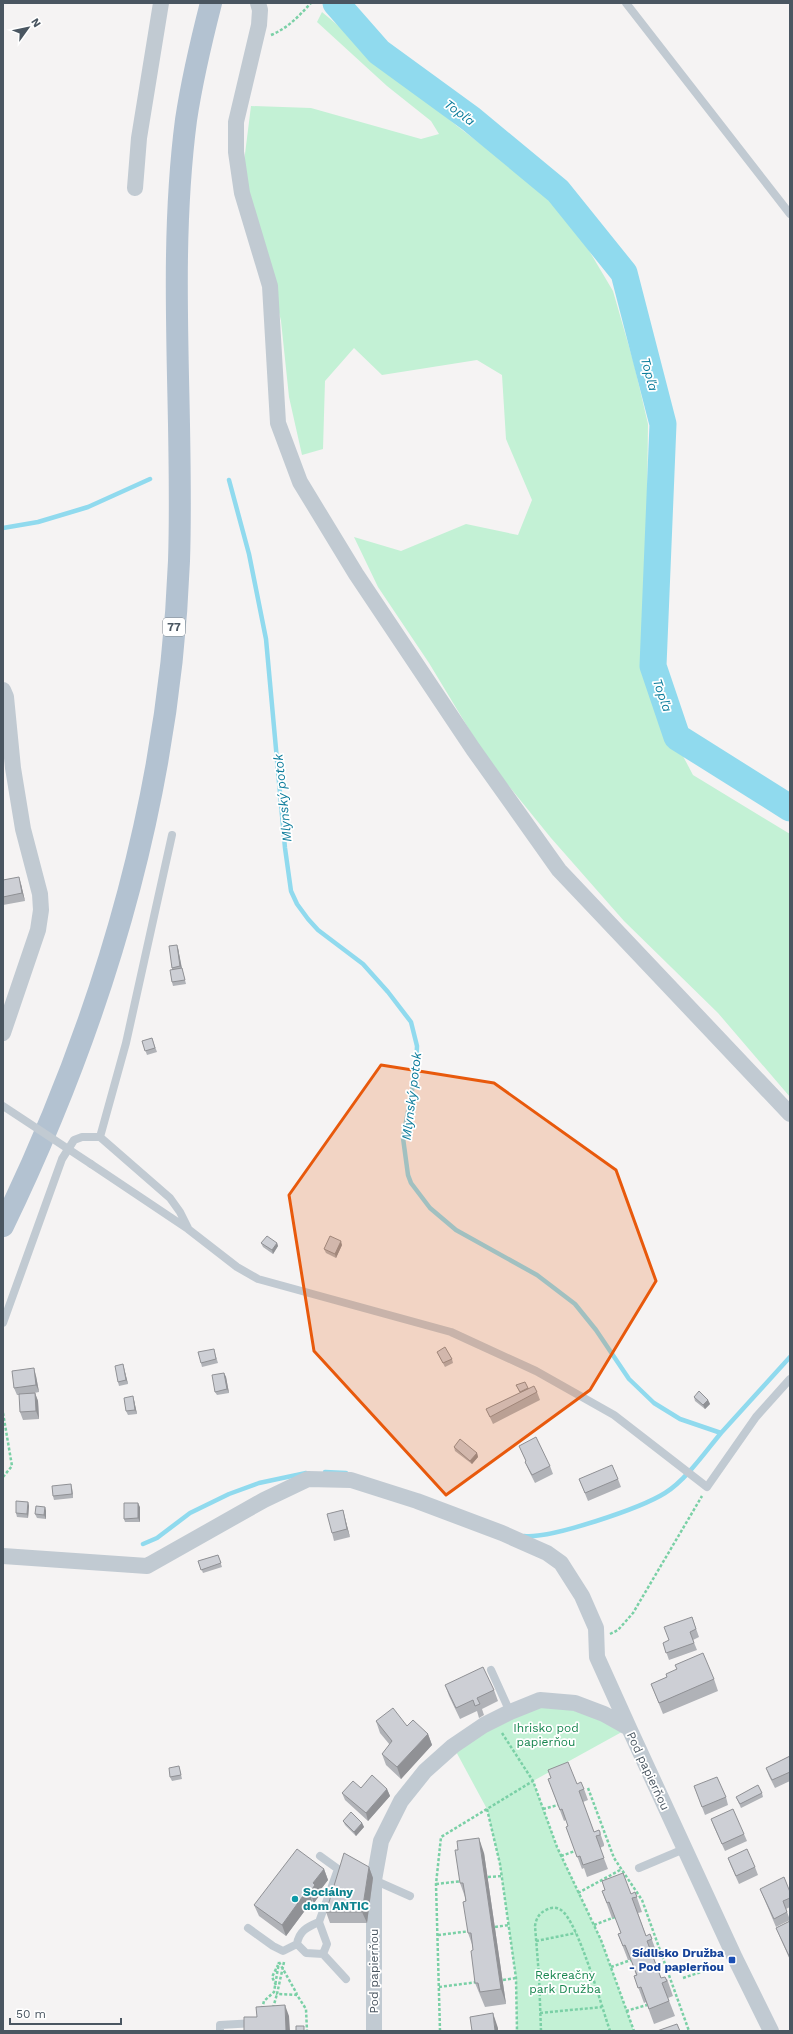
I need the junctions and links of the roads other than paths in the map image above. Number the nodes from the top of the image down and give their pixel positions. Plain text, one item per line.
1 (161, 3) edge
2 (211, 3) edge
3 (258, 3) edge
4 (626, 3) edge
5 (135, 188) dead end
6 (790, 214) edge
7 (3, 690) edge
8 (172, 835) dead end
9 (3, 1034) edge
10 (3, 1106) edge
11 (790, 1114) edge
12 (100, 1137) junction
13 (3, 1226) edge
14 (188, 1229) junction
15 (3, 1323) edge
16 (790, 1379) edge
17 (3, 1556) edge
18 (491, 1670) dead end
19 (510, 1712) junction
20 (629, 1728) junction
21 (684, 1849) junction
22 (320, 1856) dead end
23 (639, 1868) dead end
24 (374, 1880) junction
25 (410, 1896) dead end
26 (319, 1922) junction
27 (248, 1928) dead end
28 (297, 1944) junction
29 (323, 1954) junction
30 (346, 1979) dead end
31 (258, 2023) edge
32 (220, 2031) edge
33 (374, 2031) edge
34 (771, 2031) edge

1 - 5 street
2 - 13 main road, 77
3 - 11 street
4 - 6 lane
7 - 9 street
8 - 12 lane
10 - 14 lane, bridge
12 - 14 lane
12 - 15 lane
14 - 16 lane
17 - 20 street
18 - 19 lane
19 - 20 street, Pod papierňou
19 - 24 street, Pod papierňou
20 - 21 street, Pod papierňou
21 - 23 lane
21 - 34 street, Pod papierňou
22 - 26 lane
24 - 25 lane
24 - 33 street, Pod papierňou
26 - 28 lane
26 - 29 lane
27 - 28 lane
28 - 29 lane
29 - 30 lane
31 - 32 lane

